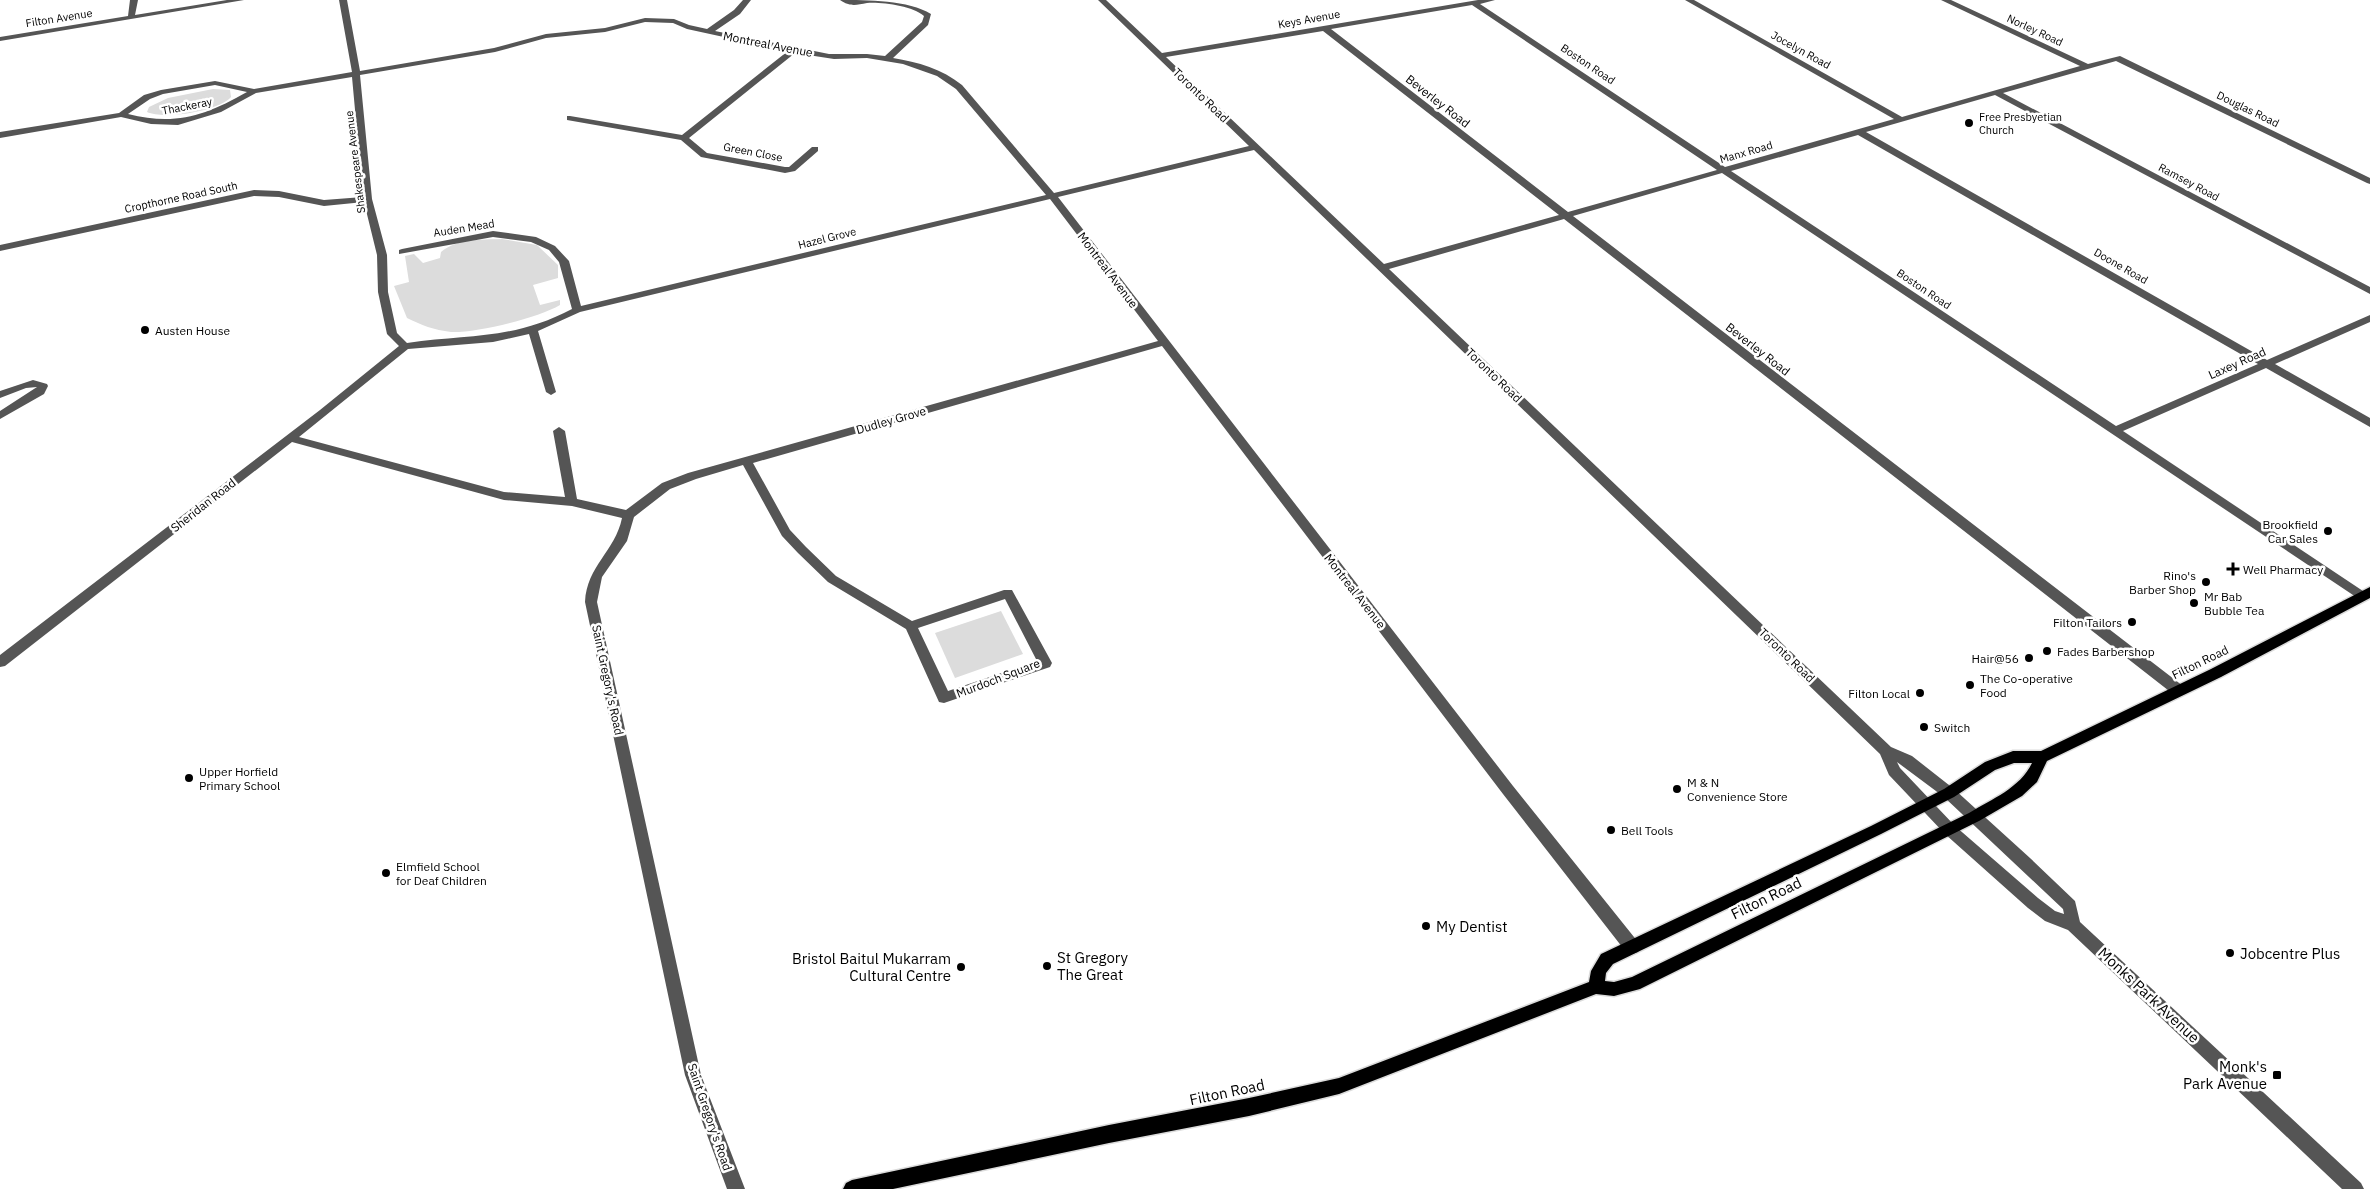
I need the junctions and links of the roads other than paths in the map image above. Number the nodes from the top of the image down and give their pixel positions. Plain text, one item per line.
1 (134, 0) edge
2 (240, 0) edge
3 (343, 0) edge
4 (747, 0) edge
5 (844, 0) edge
6 (868, 0) edge
7 (1102, 0) edge
8 (1420, 0) edge
9 (1491, 0) edge
10 (1688, 0) edge
11 (1945, 0) edge
12 (1473, 3) junction
13 (1434, 10) junction
14 (130, 18) junction
15 (1323, 28) junction
16 (708, 32) junction
17 (0, 39) edge
18 (794, 50) junction
19 (1161, 56) junction
20 (2117, 58) joint
21 (887, 59) junction
22 (2088, 67) junction
23 (356, 73) junction
24 (254, 90) junction
25 (1997, 92) junction
26 (121, 115) junction
27 (570, 118) dead end
28 (1902, 120) junction
29 (1860, 132) junction
30 (0, 135) edge
31 (684, 138) junction
32 (1256, 147) junction
33 (815, 149) dead end
34 (1724, 170) junction
35 (2370, 181) edge
36 (1052, 196) junction
37 (368, 199) junction
38 (1566, 215) junction
39 (429, 246) junction
40 (0, 248) edge
41 (402, 252) dead end
42 (432, 256) dead end
43 (1382, 268) junction
44 (2370, 291) edge
45 (577, 310) junction
46 (2370, 318) edge
47 (532, 328) junction
48 (1163, 343) junction
49 (405, 346) junction
50 (2266, 364) junction
51 (551, 392) dead end
52 (0, 395) edge
53 (0, 416) edge
54 (2370, 423) edge
55 (559, 431) dead end
56 (2115, 431) junction
57 (290, 438) junction
58 (747, 462) junction
59 (572, 502) junction
60 (628, 515) junction
61 (2366, 594) edge
62 (911, 626) junction
63 (0, 662) edge
64 (2178, 690) junction
65 (1886, 751) junction
66 (2042, 757) junction
67 (1949, 793) junction
68 (1924, 804) junction
69 (1974, 817) junction
70 (1950, 830) junction
71 (2073, 925) junction
72 (1632, 947) junction
73 (1596, 987) junction
74 (736, 1189) edge
75 (852, 1189) edge
76 (2356, 1189) edge

1 - 14 street
2 - 14 street, Filton Avenue
3 - 23 street, Shakespeare Avenue
4 - 16 street
5 - 6 street
6 - 21 street
7 - 19 street, Toronto Road
8 - 13 street
9 - 12 street, Keys Avenue
10 - 28 street, Jocelyn Road
11 - 22 street, Norley Road
12 - 13 street, Keys Avenue
12 - 34 street, Boston Road
13 - 15 street, Keys Avenue
14 - 17 street, Filton Avenue
15 - 19 street, Keys Avenue
15 - 38 street, Beverley Road
16 - 18 street, Montreal Avenue
16 - 23 street, Montreal Avenue
18 - 21 street, Montreal Avenue
18 - 31 street
19 - 32 street, Toronto Road
20 - 22 street, Manx Road
20 - 35 street, Douglas Road
21 - 36 street, Montreal Avenue
22 - 25 street, Manx Road
23 - 24 street, Thackeray
23 - 37 street, Shakespeare Avenue
24 - 26 street, Thackeray
24 - 26 street, Thackeray
25 - 28 street, Manx Road
25 - 44 street, Ramsey Road
26 - 30 street, Thackeray
27 - 31 street, Green Close
28 - 29 street, Manx Road
29 - 34 street, Manx Road
29 - 50 street, Doone Road
31 - 33 street, Green Close
32 - 36 street, Hazel Grove
32 - 43 street, Toronto Road
34 - 38 street, Manx Road
34 - 56 street, Boston Road
36 - 45 street, Hazel Grove
36 - 48 street, Montreal Avenue
37 - 40 street, Cropthorne Road South
37 - 49 street, Shakespeare Avenue
38 - 43 street, Manx Road
38 - 64 street, Beverley Road
39 - 41 street, Auden Mead
39 - 42 street, Auden Mead
39 - 45 street, Auden Mead
43 - 65 street, Toronto Road
45 - 47 street, Hazel Grove
46 - 50 street, Laxey Road
47 - 49 street, Hazel Grove
47 - 51 street
48 - 58 street, Dudley Grove
48 - 72 street, Montreal Avenue
49 - 57 street, Sheridan Road
50 - 54 street, Doone Road
50 - 56 street, Laxey Road
52 - 53 street
55 - 59 street
56 - 61 street, Boston Road
57 - 59 street
57 - 63 street, Sheridan Road
58 - 60 street, Dudley Grove
58 - 62 street
59 - 60 street
60 - 74 street, Saint Gregory's Road
61 - 64 main road, Filton Road
62 - 62 street, Murdoch Square
64 - 66 main road, Filton Road
65 - 67 street, Toronto Road
65 - 68 street, Toronto Road
66 - 67 main road, Filton Road
66 - 69 main road, Filton Road
67 - 68 main road, Filton Road
67 - 69 street
68 - 70 street
68 - 72 main road, Filton Road
69 - 70 main road, Filton Road
69 - 71 street, Monks Park Avenue
70 - 71 street, Monks Park Avenue
70 - 73 main road, Filton Road
71 - 76 street, Monks Park Avenue
72 - 73 main road, Filton Road
73 - 75 main road, Filton Road

